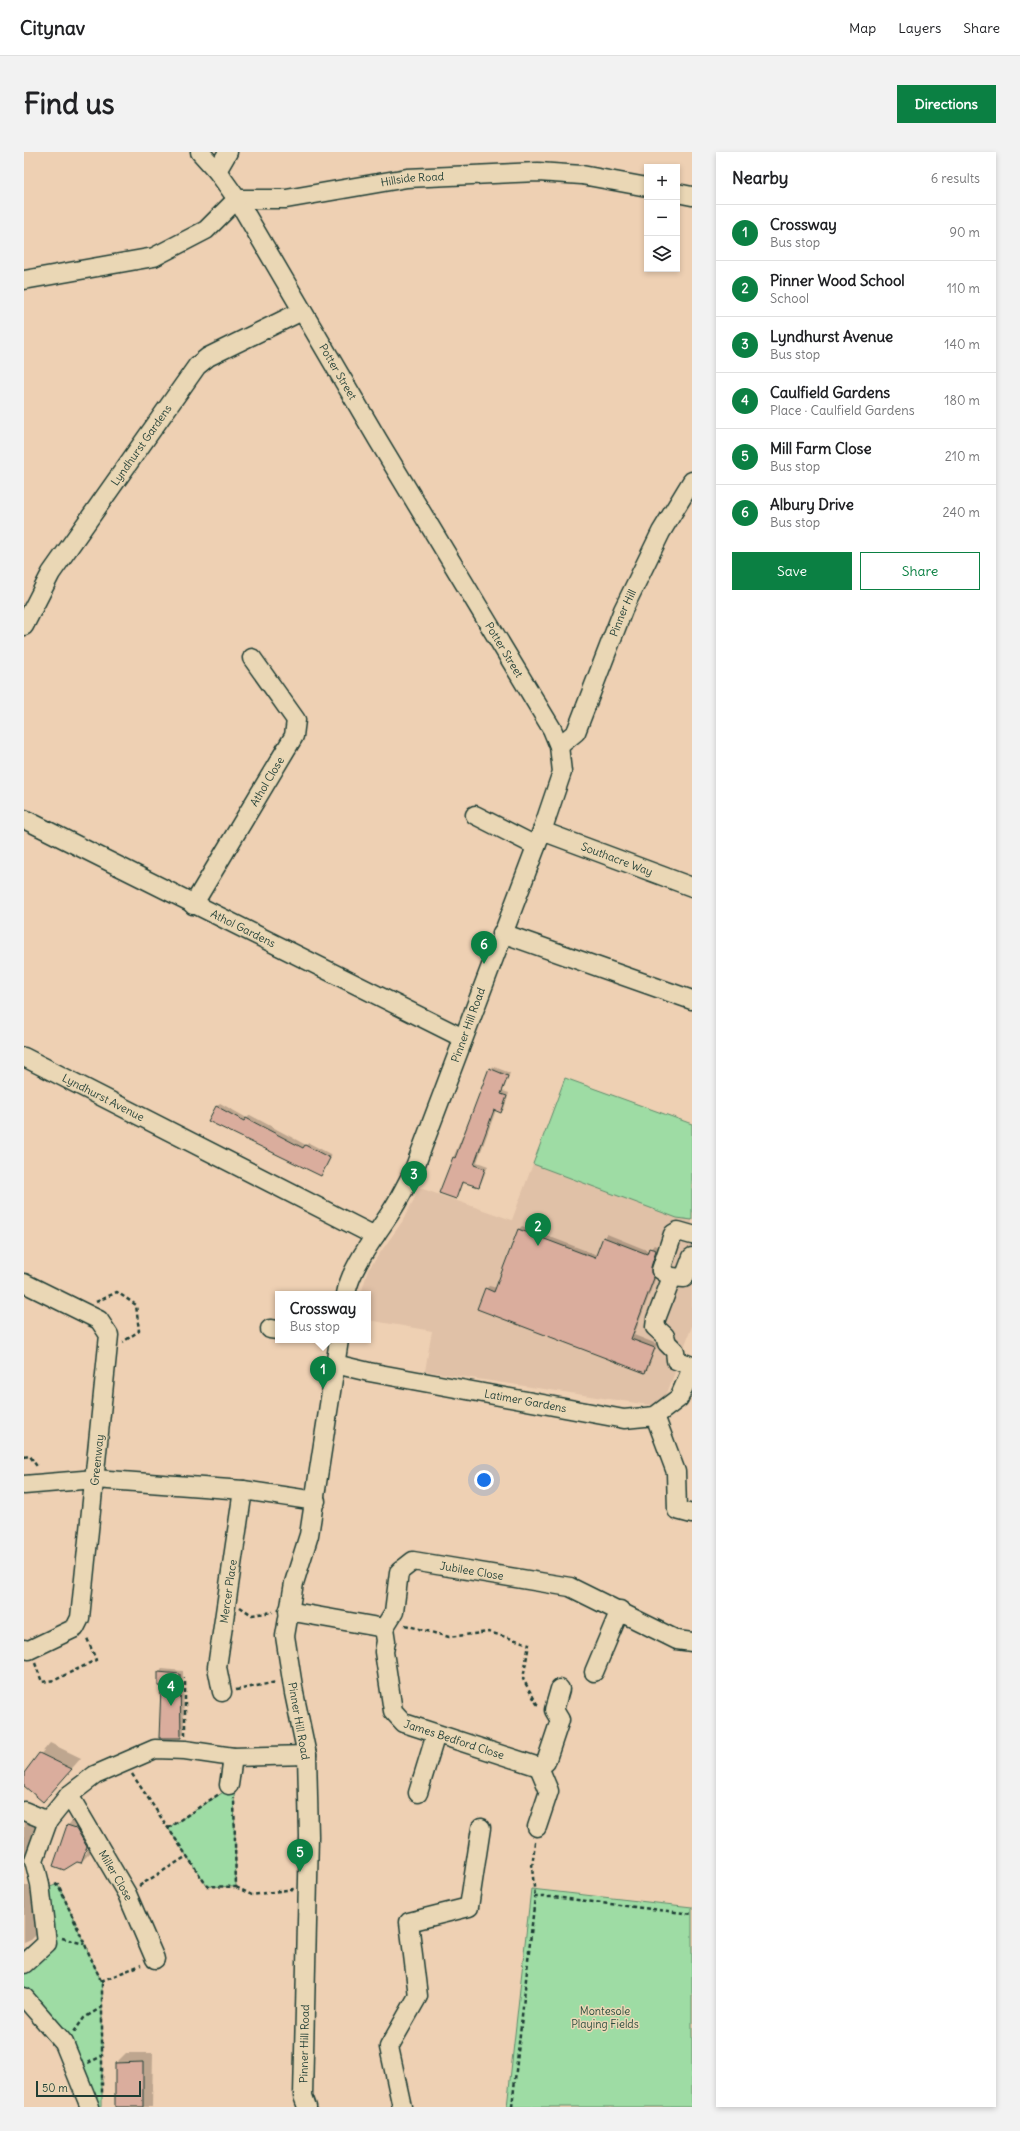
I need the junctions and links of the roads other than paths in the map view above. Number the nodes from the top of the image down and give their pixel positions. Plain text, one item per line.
1 (200, 152) edge
2 (228, 152) edge
3 (217, 171) junction
4 (644, 186) edge
5 (680, 194) edge
6 (692, 196) edge
7 (237, 199) junction
8 (24, 280) edge
9 (302, 311) junction
10 (692, 481) edge
11 (24, 626) edge
12 (252, 658) dead end
13 (560, 746) junction
14 (474, 816) dead end
15 (24, 820) edge
16 (539, 838) junction
17 (692, 887) edge
18 (193, 905) junction
19 (502, 933) junction
20 (692, 1000) edge
21 (463, 1038) junction
22 (24, 1057) edge
23 (692, 1235) edge
24 (375, 1236) junction
25 (692, 1257) edge
26 (672, 1277) junction
27 (24, 1283) edge
28 (347, 1291) edge
29 (338, 1343) edge
30 (335, 1364) junction
31 (692, 1367) edge
32 (655, 1416) junction
33 (95, 1479) junction
34 (24, 1485) edge
35 (243, 1490) junction
36 (316, 1501) junction
37 (692, 1514) edge
38 (620, 1610) junction
39 (288, 1611) junction
40 (386, 1624) junction
41 (692, 1642) edge
42 (27, 1650) edge
43 (594, 1672) dead end
44 (560, 1689) dead end
45 (222, 1692) road end
46 (436, 1734) junction
47 (307, 1755) junction
48 (233, 1757) junction
49 (539, 1767) junction
50 (229, 1786) road end
51 (418, 1793) dead end
52 (69, 1795) junction
53 (24, 1811) edge
54 (48, 1821) junction
55 (537, 1827) road end
56 (481, 1828) dead end
57 (35, 1887) edge
58 (155, 1959) road end
59 (24, 1964) edge
60 (24, 1997) edge
61 (96, 2103) edge
62 (307, 2107) edge
63 (402, 2107) edge

1 - 3 street
2 - 3 street
3 - 7 street
4 - 7 street, Hillside Road
5 - 6 street
7 - 8 street
7 - 9 street, Potter Street
9 - 11 street, Lyndhurst Gardens
9 - 13 street, Potter Street
10 - 13 street, Pinner Hill
12 - 18 street, Athol Close
13 - 16 street, Pinner Hill Road
14 - 16 street, Southacre Way
15 - 18 street, Athol Gardens
16 - 17 street, Southacre Way
16 - 19 street, Pinner Hill Road
18 - 21 street, Athol Gardens
19 - 20 street
19 - 21 street, Pinner Hill Road
21 - 24 street, Pinner Hill Road
22 - 24 street, Lyndhurst Avenue
23 - 26 street
24 - 28 street, Pinner Hill Road
25 - 26 street
26 - 31 street
27 - 33 street, Greenway
29 - 30 street, Pinner Hill Road
30 - 32 street, Latimer Gardens
30 - 36 street, Pinner Hill Road
31 - 32 street
32 - 37 street
33 - 34 street
33 - 35 street
33 - 42 street, Greenway
35 - 36 street
35 - 45 street, Mercer Place
36 - 39 street, Pinner Hill Road
38 - 40 street, Jubilee Close
38 - 41 street, Jubilee Close
38 - 43 street
39 - 40 street
39 - 47 street, Pinner Hill Road
40 - 46 street, James Bedford Close
44 - 49 street
46 - 49 street, James Bedford Close
46 - 51 street
47 - 48 street
47 - 62 street, Pinner Hill Road
48 - 50 street
48 - 52 street
49 - 55 street
52 - 54 street
52 - 58 street, Miller Close
53 - 54 street
54 - 57 street
56 - 63 street
57 - 59 street
60 - 61 street

